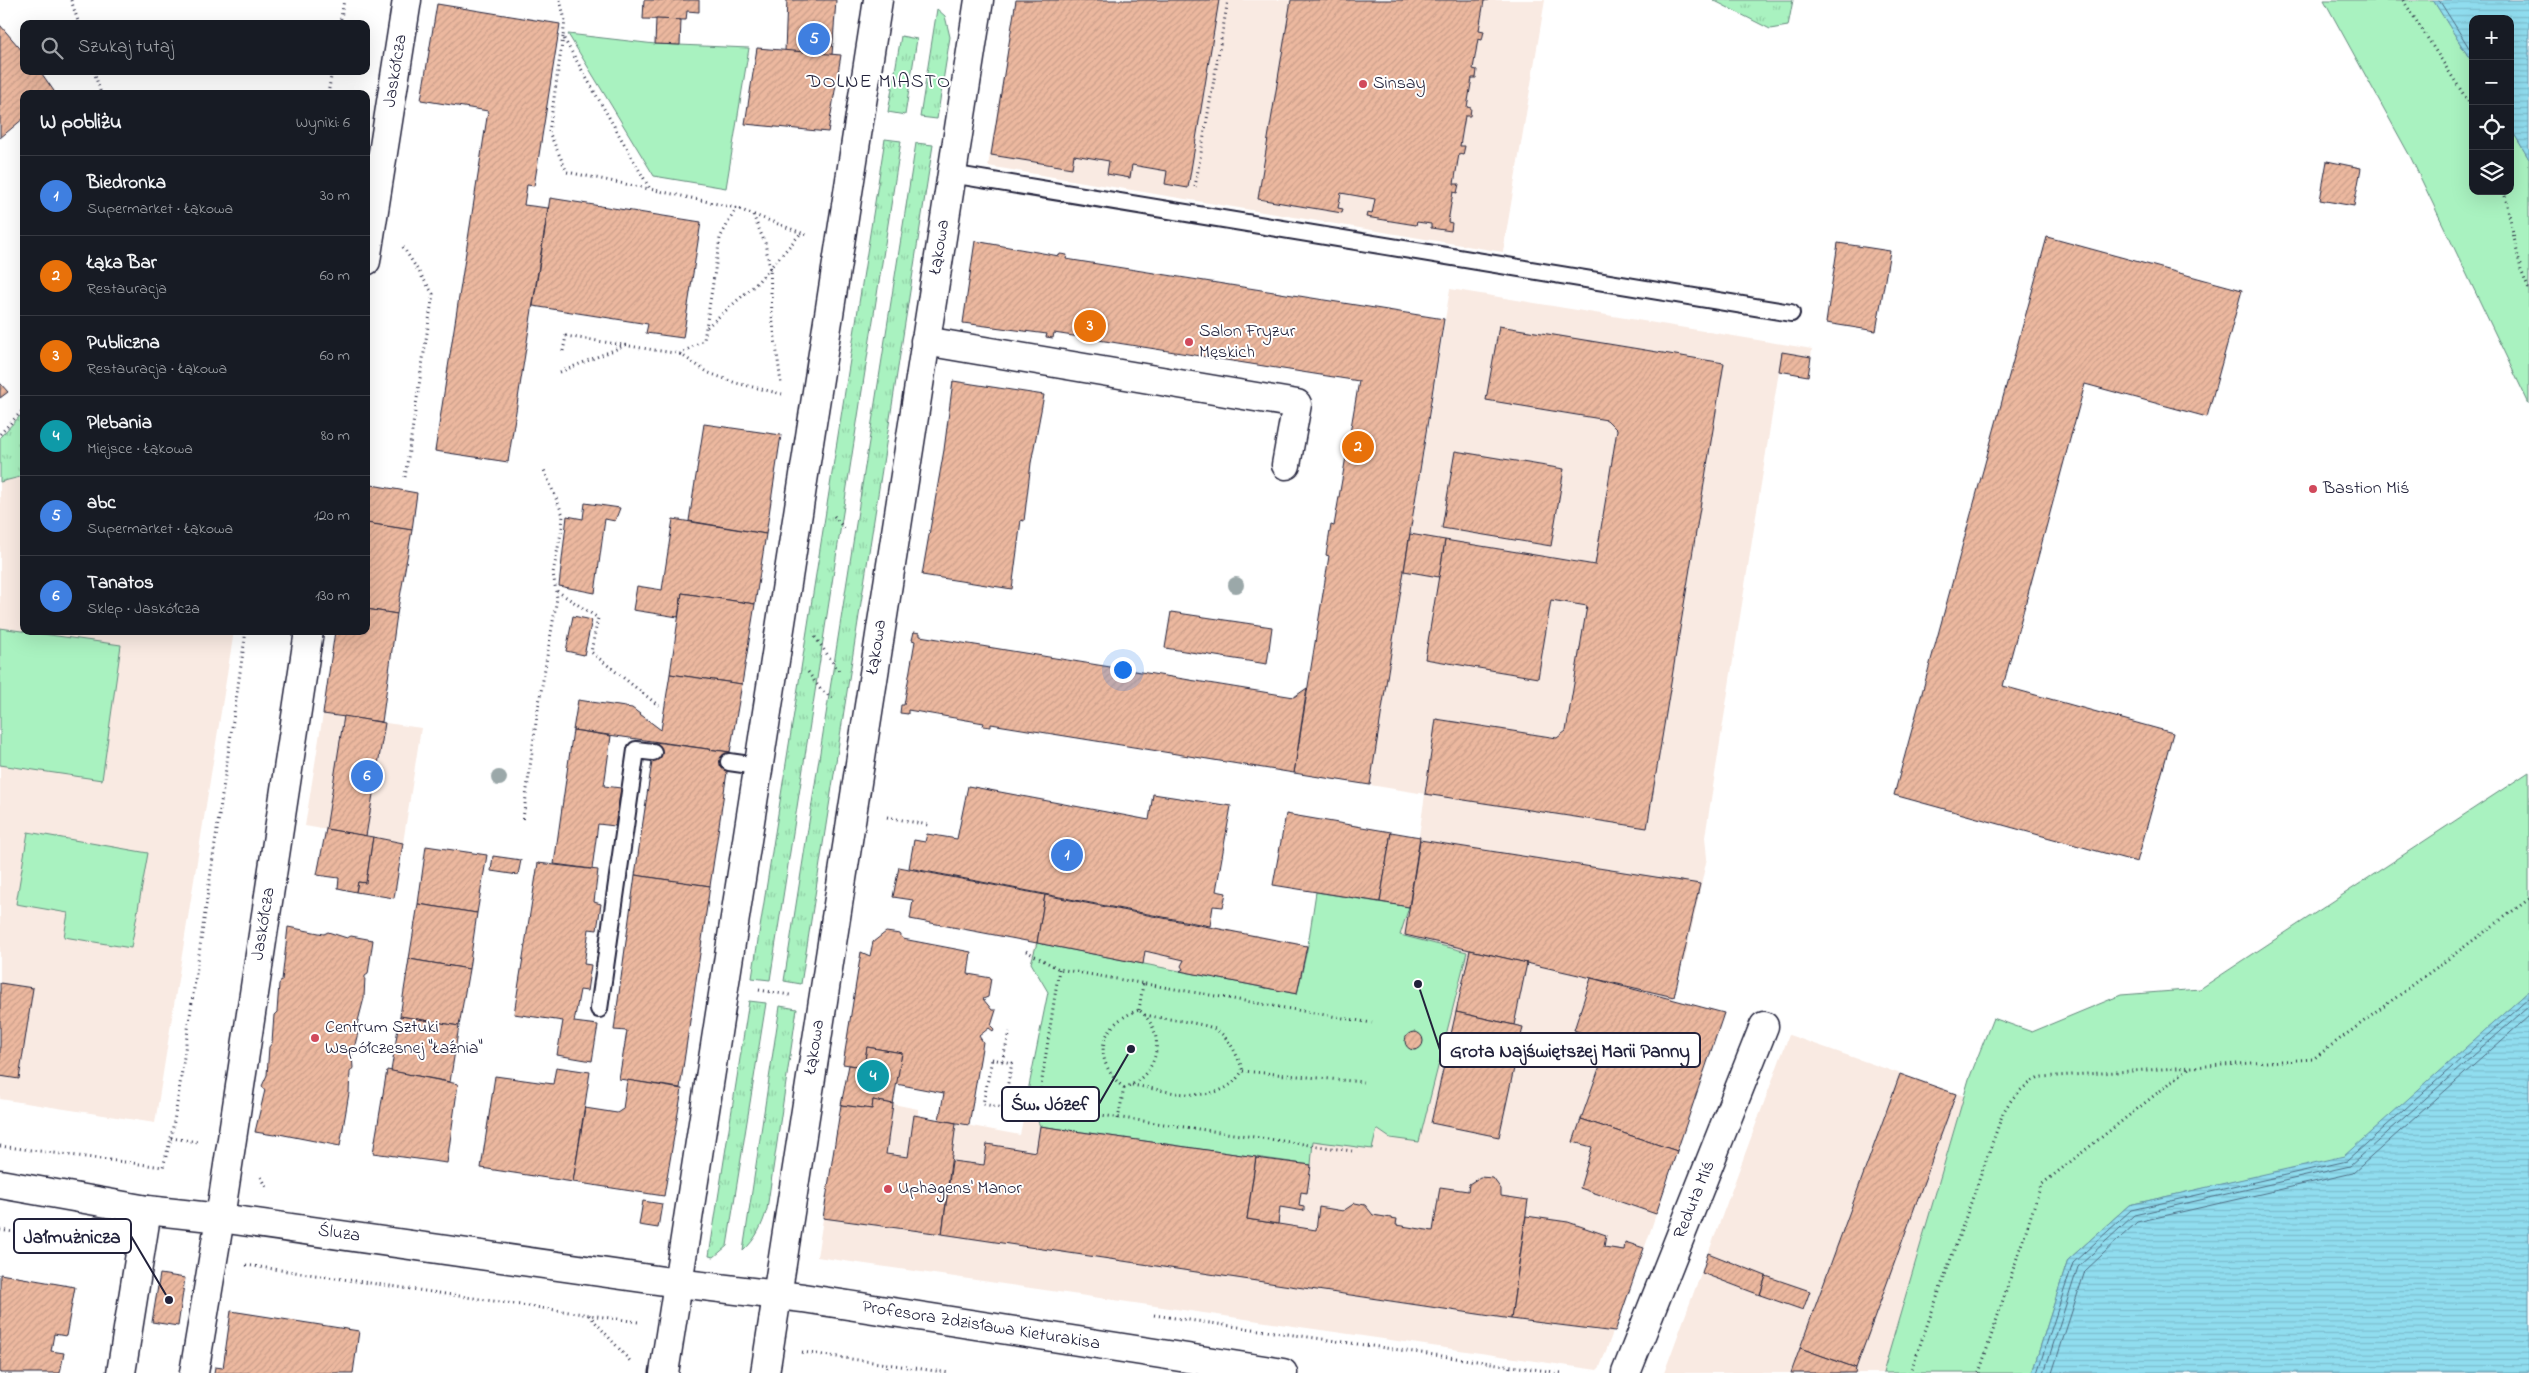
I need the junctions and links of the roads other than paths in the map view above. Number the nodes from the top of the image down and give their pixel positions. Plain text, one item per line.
1 (407, 0) edge
2 (878, 0) edge
3 (979, 0) edge
4 (951, 174) junction
5 (370, 236) edge
6 (1791, 313) dead end
7 (925, 341) junction
8 (1286, 464) dead end
9 (308, 635) edge
10 (654, 752) dead end
11 (729, 762) dead end
12 (757, 766) junction
13 (599, 1009) dead end
14 (1764, 1026) dead end
15 (0, 1184) edge
16 (147, 1210) junction
17 (220, 1218) junction
18 (678, 1283) junction
19 (776, 1294) junction
20 (121, 1373) edge
21 (194, 1373) edge
22 (664, 1373) edge
23 (765, 1373) edge
24 (1283, 1373) edge
25 (1626, 1373) edge

1 - 5 street, Jaskółcza
2 - 12 street
3 - 4 street, Łąkowa
4 - 6 lane
4 - 7 street, Łąkowa
7 - 8 street
7 - 19 street, Łąkowa
9 - 17 street, Jaskółcza
10 - 13 lane
11 - 12 lane
12 - 18 street
14 - 25 street, Reduta Miś
15 - 16 street, Śluza
16 - 17 street, Śluza
16 - 20 street
17 - 18 street, Śluza
17 - 21 street, Jaskółcza
18 - 19 street, Profesora Zdzisława Kieturakisa
18 - 22 street
19 - 23 street, Łąkowa
19 - 24 street, Profesora Zdzisława Kieturakisa

